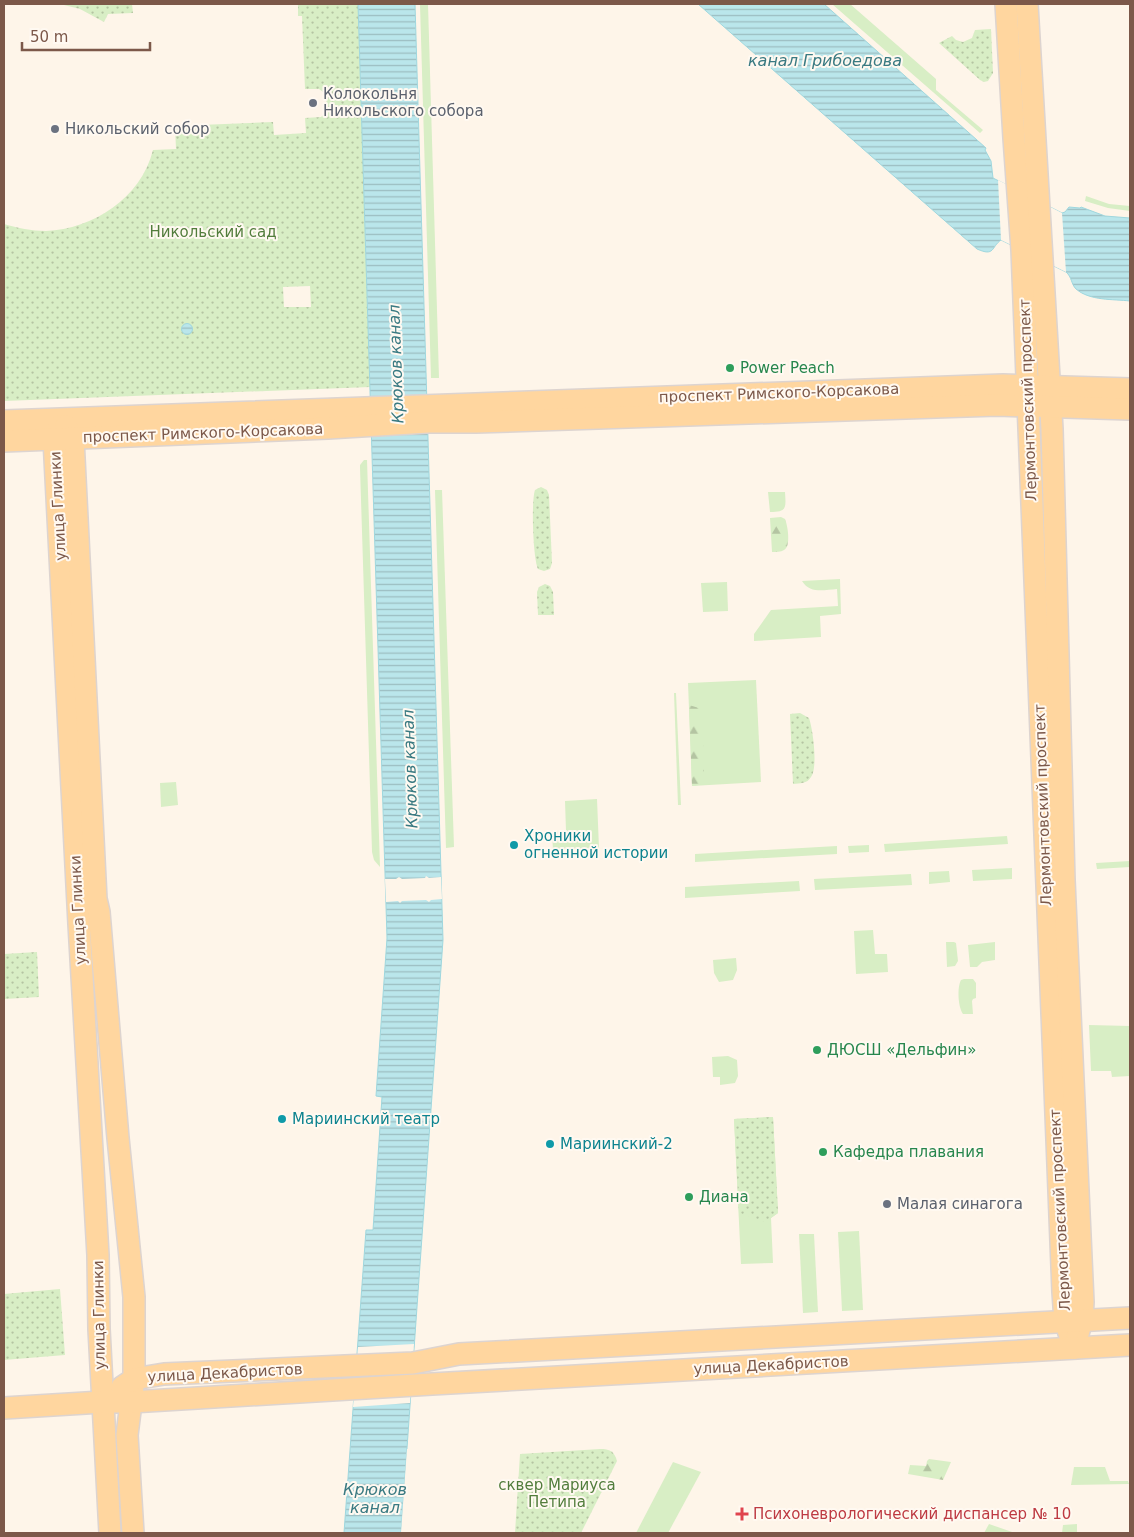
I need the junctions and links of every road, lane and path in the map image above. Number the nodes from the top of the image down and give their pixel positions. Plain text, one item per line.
1 (1006, 4) edge
2 (1028, 4) edge
3 (1130, 389) edge
4 (1028, 396) junction
5 (1051, 397) junction
6 (1130, 409) edge
7 (371, 417) junction
8 (61, 419) junction
9 (4, 421) edge
10 (64, 439) junction
11 (4, 441) edge
12 (1130, 1318) edge
13 (1073, 1321) junction
14 (1130, 1345) edge
15 (1074, 1348) junction
16 (134, 1379) junction
17 (102, 1402) junction
18 (131, 1402) junction
19 (4, 1408) edge
20 (110, 1533) edge
21 (133, 1533) edge

1 - 4 main road, Лермонтовский проспект
2 - 5 main road, Лермонтовский проспект
3 - 5 main road, проспект Римского-Корсакова
4 - 5 main road, проспект Римского-Корсакова
4 - 7 main road, проспект Римского-Корсакова
4 - 13 main road, Лермонтовский проспект
5 - 6 main road, проспект Римского-Корсакова
5 - 13 main road, Лермонтовский проспект
7 - 8 main road, проспект Римского-Корсакова
7 - 10 main road, проспект Римского-Корсакова
8 - 9 main road, проспект Римского-Корсакова
8 - 10 main road, улица Глинки
10 - 11 main road, проспект Римского-Корсакова
10 - 16 main road, улица Глинки
10 - 17 main road, улица Глинки
12 - 13 main road, улица Декабристов
13 - 15 main road, Лермонтовский проспект
13 - 16 main road, улица Декабристов
14 - 15 main road, улица Декабристов
15 - 18 main road, улица Декабристов
16 - 17 main road, улица Декабристов
16 - 18 main road, улица Глинки
17 - 18 main road, улица Декабристов
17 - 19 main road, улица Декабристов
17 - 20 main road, улица Глинки
18 - 21 main road, улица Глинки

